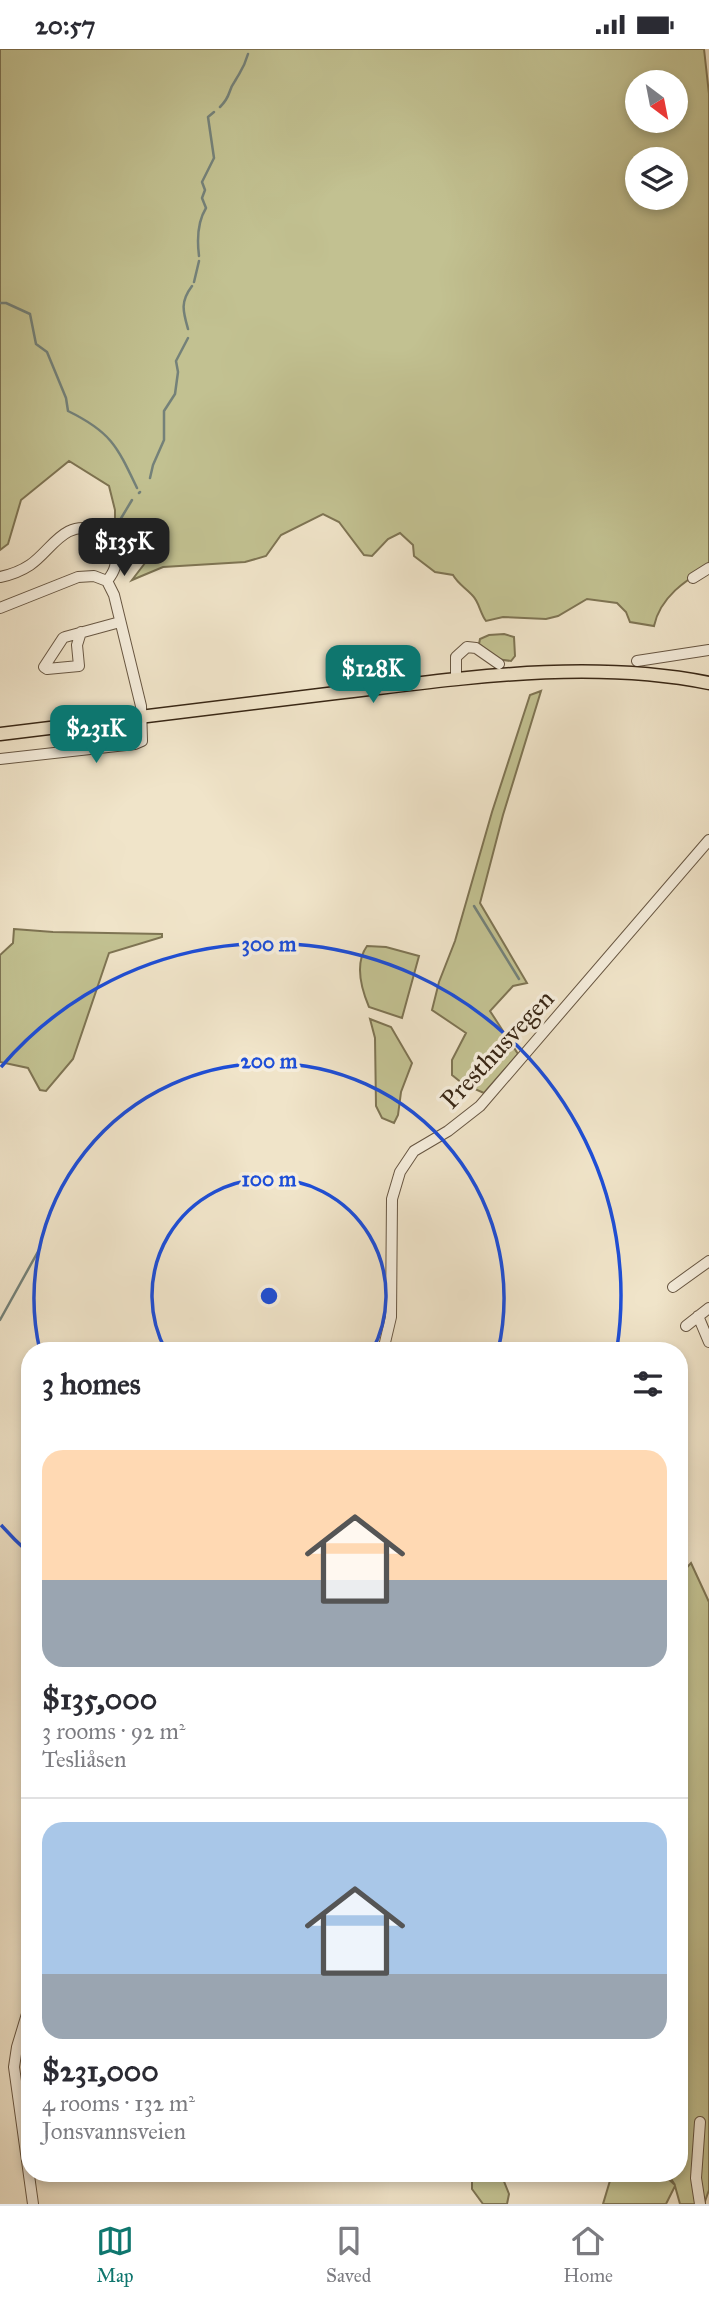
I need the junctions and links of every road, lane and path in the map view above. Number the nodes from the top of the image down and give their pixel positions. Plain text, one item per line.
1 (709, 568) edge
2 (0, 577) edge
3 (693, 578) dead end
4 (107, 581) junction
5 (0, 608) edge
6 (120, 622) junction
7 (81, 632) junction
8 (709, 650) edge
9 (637, 661) dead end
10 (499, 664) dead end
11 (456, 680) junction
12 (709, 683) edge
13 (142, 716) junction
14 (0, 734) edge
15 (0, 759) edge
16 (709, 840) edge
17 (709, 1261) edge
18 (673, 1287) dead end
19 (709, 1308) edge
20 (698, 1316) junction
21 (686, 1326) dead end
22 (385, 1342) edge
23 (709, 1342) edge
24 (21, 2034) edge
25 (700, 2122) dead end
26 (21, 2125) edge
27 (30, 2182) edge
28 (33, 2204) edge
29 (700, 2204) edge

1 - 3 street
2 - 4 street
4 - 5 street
4 - 6 street
6 - 7 street
6 - 13 street
7 - 7 street
8 - 9 street
10 - 11 street
11 - 12 main road
11 - 13 main road
13 - 14 main road
13 - 15 street
16 - 22 street, Presthusvegen
17 - 18 street
19 - 20 street
20 - 21 street
20 - 23 street
24 - 26 street
25 - 29 street
27 - 28 street

